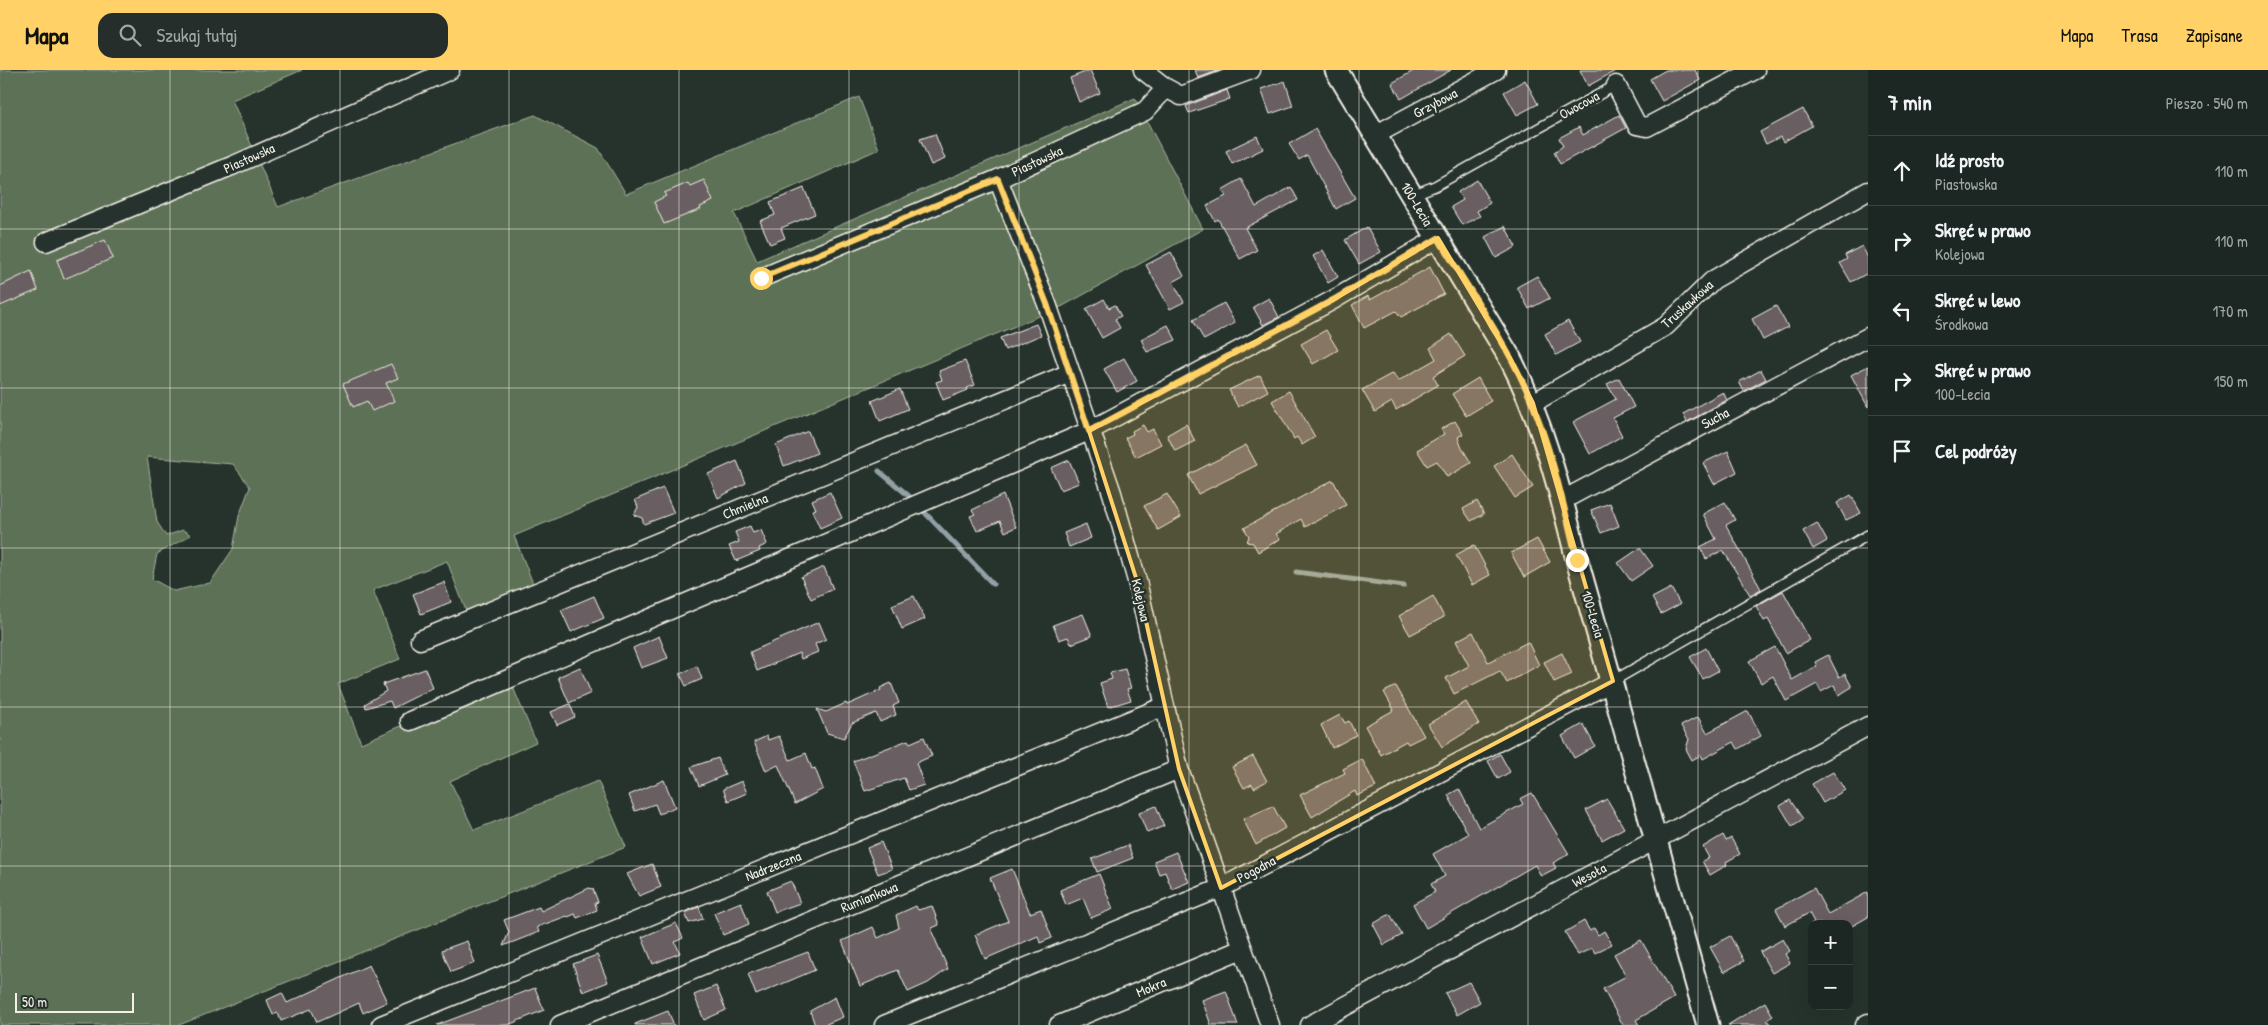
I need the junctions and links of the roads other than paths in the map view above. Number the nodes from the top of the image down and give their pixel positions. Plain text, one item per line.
1 (450, 70) edge
2 (1143, 70) edge
3 (1251, 70) edge
4 (1336, 70) edge
5 (1496, 70) edge
6 (1755, 70) edge
7 (1616, 85) joint
8 (1166, 88) junction
9 (1375, 135) junction
10 (998, 179) junction
11 (1868, 191) edge
12 (1412, 196) junction
13 (1438, 238) junction
14 (46, 242) dead end
15 (761, 278) dead end
16 (1868, 337) edge
17 (1070, 373) junction
18 (1533, 403) junction
19 (1089, 431) junction
20 (1562, 500) junction
21 (1868, 535) edge
22 (420, 640) dead end
23 (1613, 681) junction
24 (1165, 706) junction
25 (410, 721) dead end
26 (1868, 726) edge
27 (1179, 769) junction
28 (1656, 839) junction
29 (1221, 888) junction
30 (1242, 949) junction
31 (1868, 1023) edge
32 (381, 1025) edge
33 (560, 1025) edge
34 (884, 1025) edge
35 (1059, 1025) edge
36 (1270, 1025) edge
37 (1310, 1025) edge
38 (1708, 1025) edge
39 (1865, 1025) edge

1 - 14 street, Piastowska
2 - 8 street
3 - 8 street
4 - 9 street, 100-Lecia
5 - 9 street, Grzybowa
6 - 7 street, Owocowa
7 - 12 lane, Owocowa
8 - 10 street, Piastowska
9 - 12 street, 100-Lecia
10 - 15 street, Piastowska
10 - 17 street, Kolejowa
11 - 18 street, Truskawkowa
12 - 13 street, 100-Lecia
13 - 18 street, 100-Lecia
13 - 19 street
16 - 20 street, Sucha
17 - 19 street, Kolejowa
17 - 22 street, Chmielna
18 - 20 street, 100-Lecia
19 - 24 street, Kolejowa
19 - 25 street
20 - 23 street, 100-Lecia
21 - 23 lane
23 - 28 street, 100-Lecia
23 - 29 street, Pogodna
24 - 27 street, Kolejowa
24 - 32 street, Nadrzeczna
26 - 28 street, Wesoła
27 - 29 street, Kolejowa
27 - 33 street, Rumiankowa
28 - 37 street, Wesoła
28 - 38 street, 100-Lecia
29 - 30 street, Kolejowa
29 - 34 street, Pogodna
30 - 35 street, Mokra
30 - 36 street, Kolejowa
31 - 39 street

